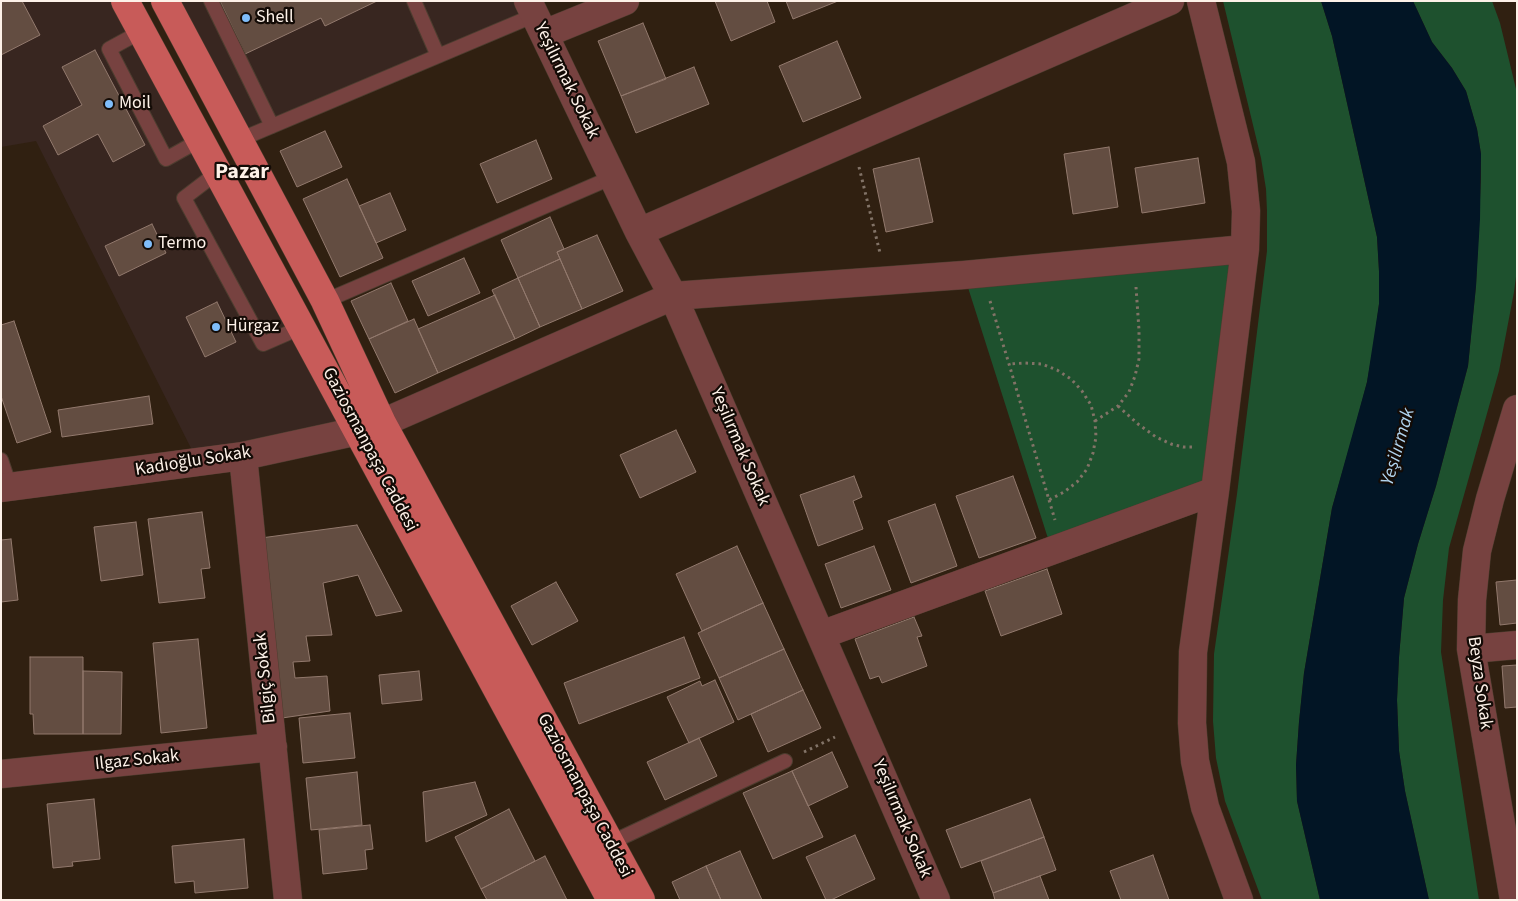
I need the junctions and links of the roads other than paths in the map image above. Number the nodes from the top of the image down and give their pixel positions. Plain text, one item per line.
1 (125, 1) edge
2 (165, 1) edge
3 (211, 1) edge
4 (414, 1) edge
5 (624, 1) edge
6 (1170, 1) edge
7 (1201, 1) edge
8 (535, 17) edge
9 (142, 31) junction
10 (438, 56) junction
11 (272, 126) junction
12 (200, 140) junction
13 (239, 140) junction
14 (218, 172) junction
15 (613, 177) junction
16 (639, 232) junction
17 (1245, 249) junction
18 (673, 296) junction
19 (325, 301) junction
20 (302, 327) junction
21 (1517, 410) edge
22 (370, 427) junction
23 (243, 456) junction
24 (1, 460) edge
25 (6, 487) edge
26 (1215, 491) junction
27 (821, 636) junction
28 (1517, 645) edge
29 (1471, 649) junction
30 (273, 747) junction
31 (785, 760) road end
32 (1, 774) edge
33 (610, 843) junction
34 (288, 900) edge
35 (612, 900) edge
36 (640, 900) edge
37 (936, 900) edge
38 (1239, 900) edge
39 (1514, 900) edge

1 - 9 main road, Gaziosmanpaşa Caddesi
2 - 13 main road, Gaziosmanpaşa Caddesi
3 - 11 lane
4 - 10 lane
5 - 8 street
6 - 16 street
7 - 17 street
8 - 10 lane
8 - 15 street, Yeşilırmak Sokak
9 - 12 main road, Gaziosmanpaşa Caddesi
9 - 12 lane
10 - 11 lane
11 - 13 lane
12 - 14 main road, Gaziosmanpaşa Caddesi
13 - 19 main road, Gaziosmanpaşa Caddesi
14 - 20 main road, Gaziosmanpaşa Caddesi
14 - 20 lane
15 - 16 street, Yeşilırmak Sokak
15 - 19 lane
16 - 18 street, Yeşilırmak Sokak
17 - 18 street, Kadıoğlu Sokak
17 - 26 street
18 - 22 street, Kadıoğlu Sokak
18 - 27 street, Yeşilırmak Sokak
19 - 22 main road, Gaziosmanpaşa Caddesi
20 - 22 main road, Gaziosmanpaşa Caddesi
21 - 29 street, Beyza Sokak
22 - 23 street, Kadıoğlu Sokak
22 - 33 main road, Gaziosmanpaşa Caddesi
22 - 35 main road, Gaziosmanpaşa Caddesi
23 - 25 street, Kadıoğlu Sokak
23 - 30 street, Bilgiç Sokak
24 - 25 lane
26 - 27 street
26 - 38 street
27 - 37 street, Yeşilırmak Sokak
28 - 29 street
29 - 39 street, Beyza Sokak
30 - 32 street, Ilgaz Sokak
30 - 34 street, Bilgiç Sokak
31 - 33 lane
33 - 36 main road, Gaziosmanpaşa Caddesi

